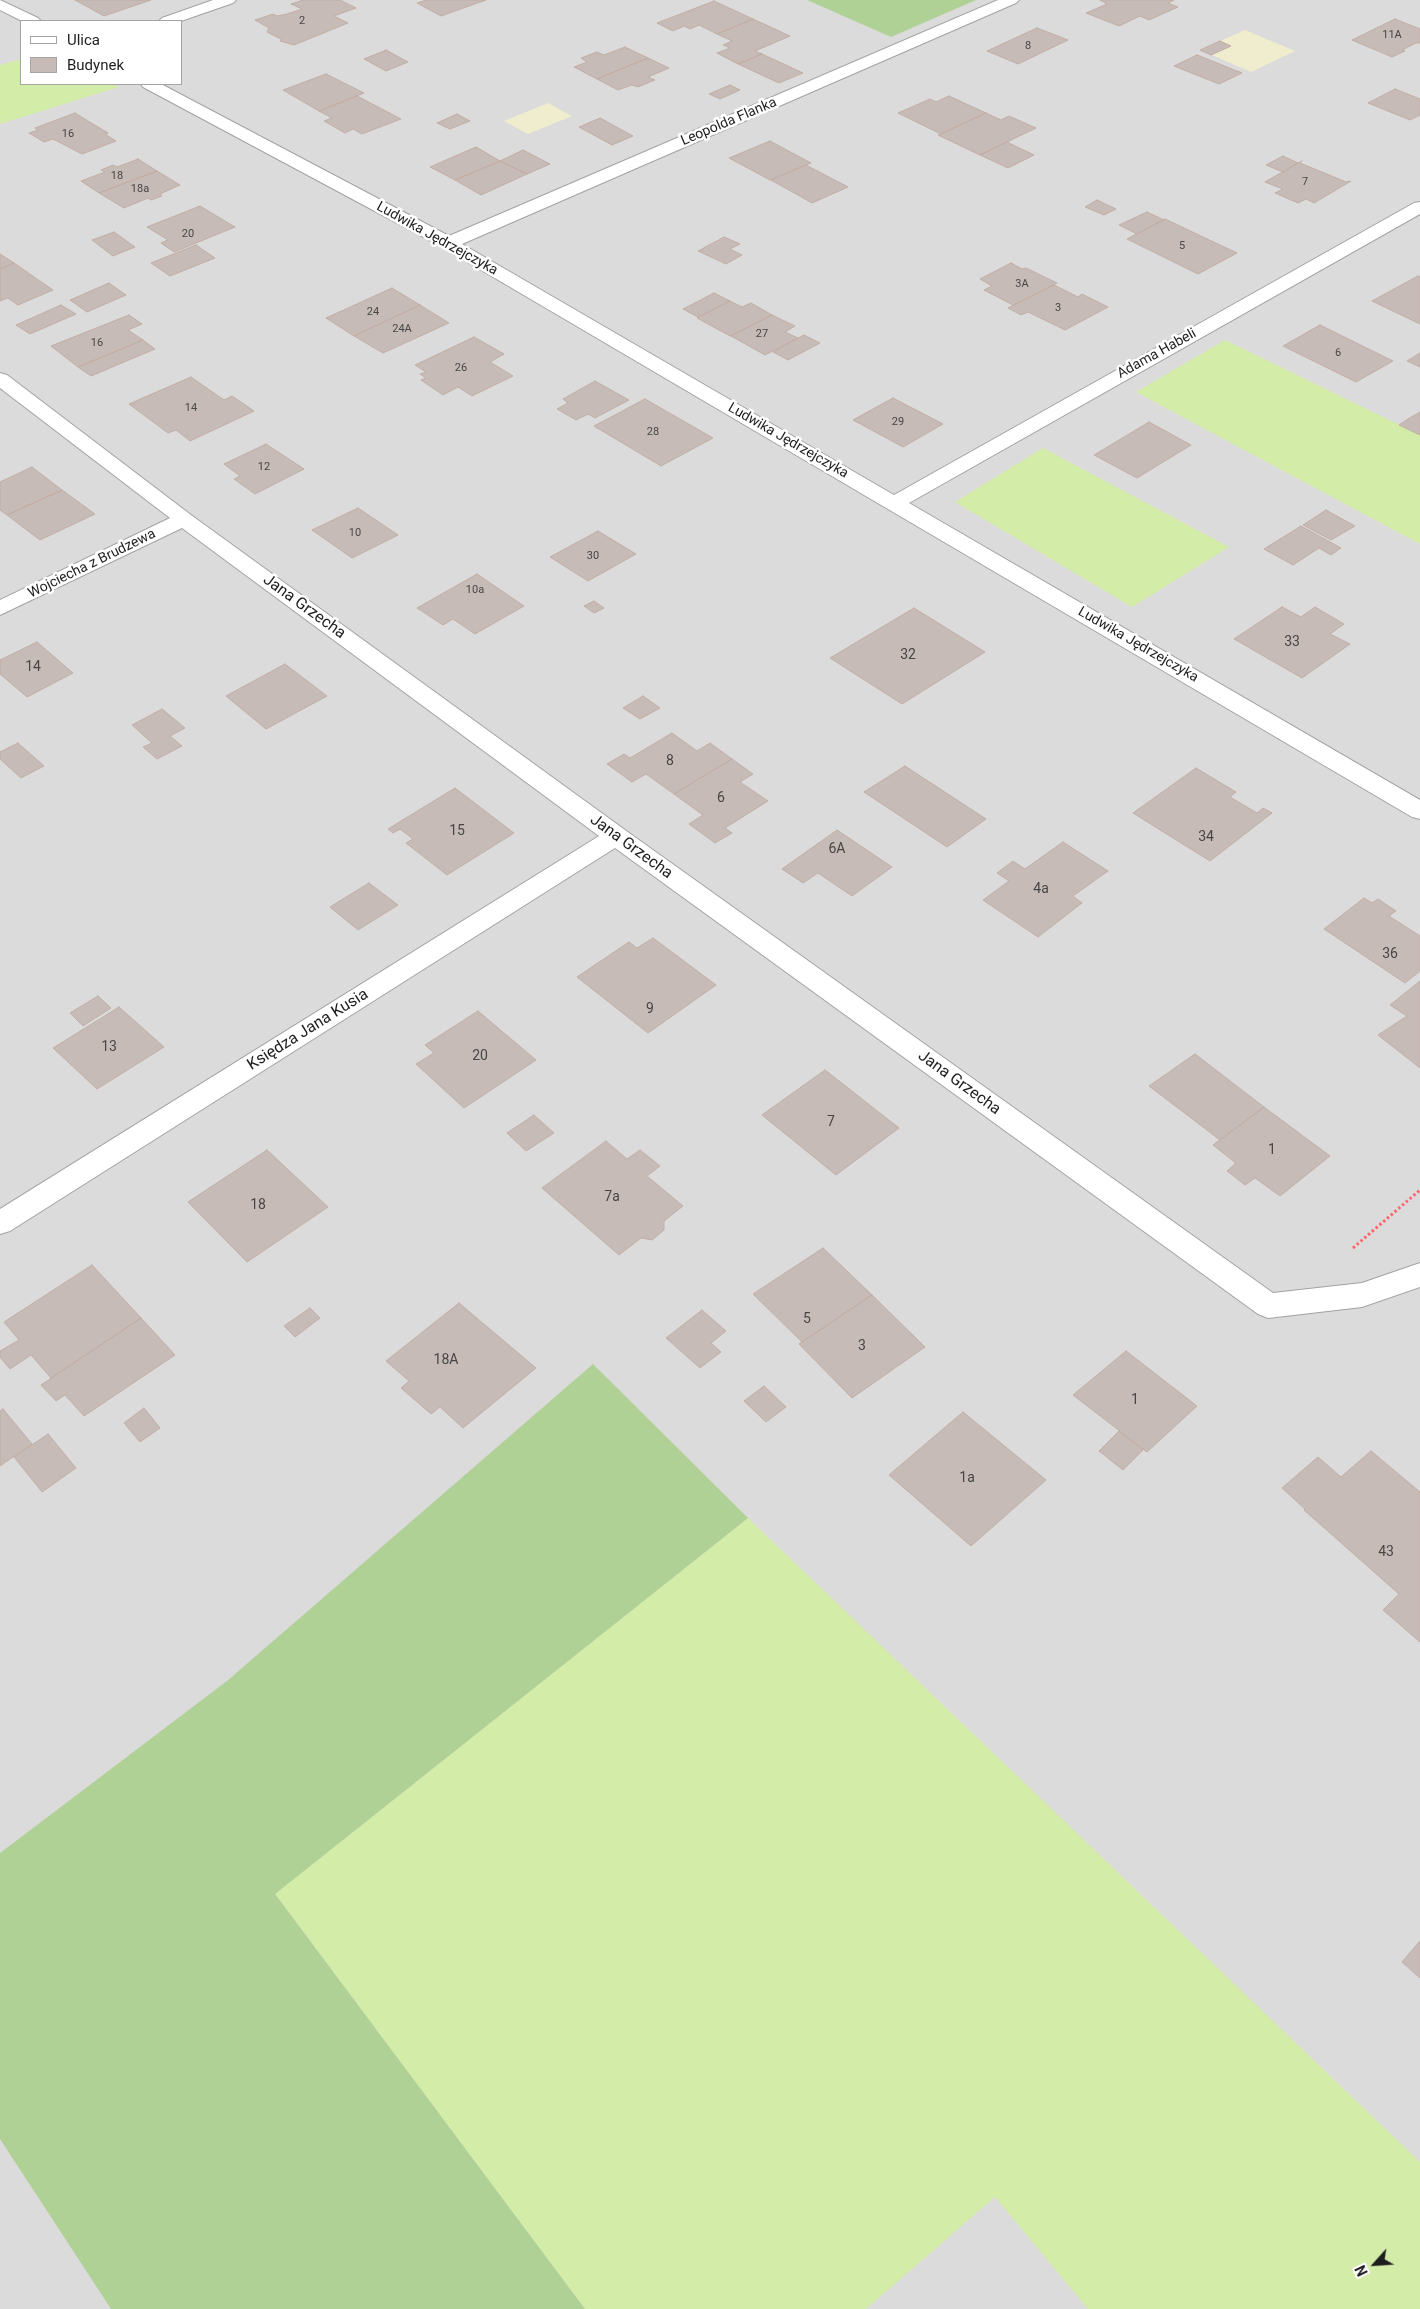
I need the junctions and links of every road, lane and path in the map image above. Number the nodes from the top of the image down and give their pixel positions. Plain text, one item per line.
1 (228, 0) edge
2 (1010, 0) edge
3 (0, 4) edge
4 (31, 20) edge
5 (170, 20) edge
6 (151, 85) edge
7 (1420, 207) edge
8 (448, 244) junction
9 (0, 379) edge
10 (894, 502) junction
11 (184, 519) junction
12 (0, 608) edge
13 (1420, 811) edge
14 (616, 836) junction
15 (0, 1223) edge
16 (1420, 1275) edge

1 - 5 street
2 - 8 street, Leopolda Flanka
3 - 4 street
6 - 8 street, Ludwika Jędrzejczyka
7 - 10 street, Adama Habeli
8 - 10 street, Ludwika Jędrzejczyka
9 - 11 street, Jana Grzecha
10 - 13 street, Ludwika Jędrzejczyka
11 - 12 street, Wojciecha z Brudzewa
11 - 14 street, Jana Grzecha
14 - 15 street, Księdza Jana Kusia
14 - 16 street, Jana Grzecha

